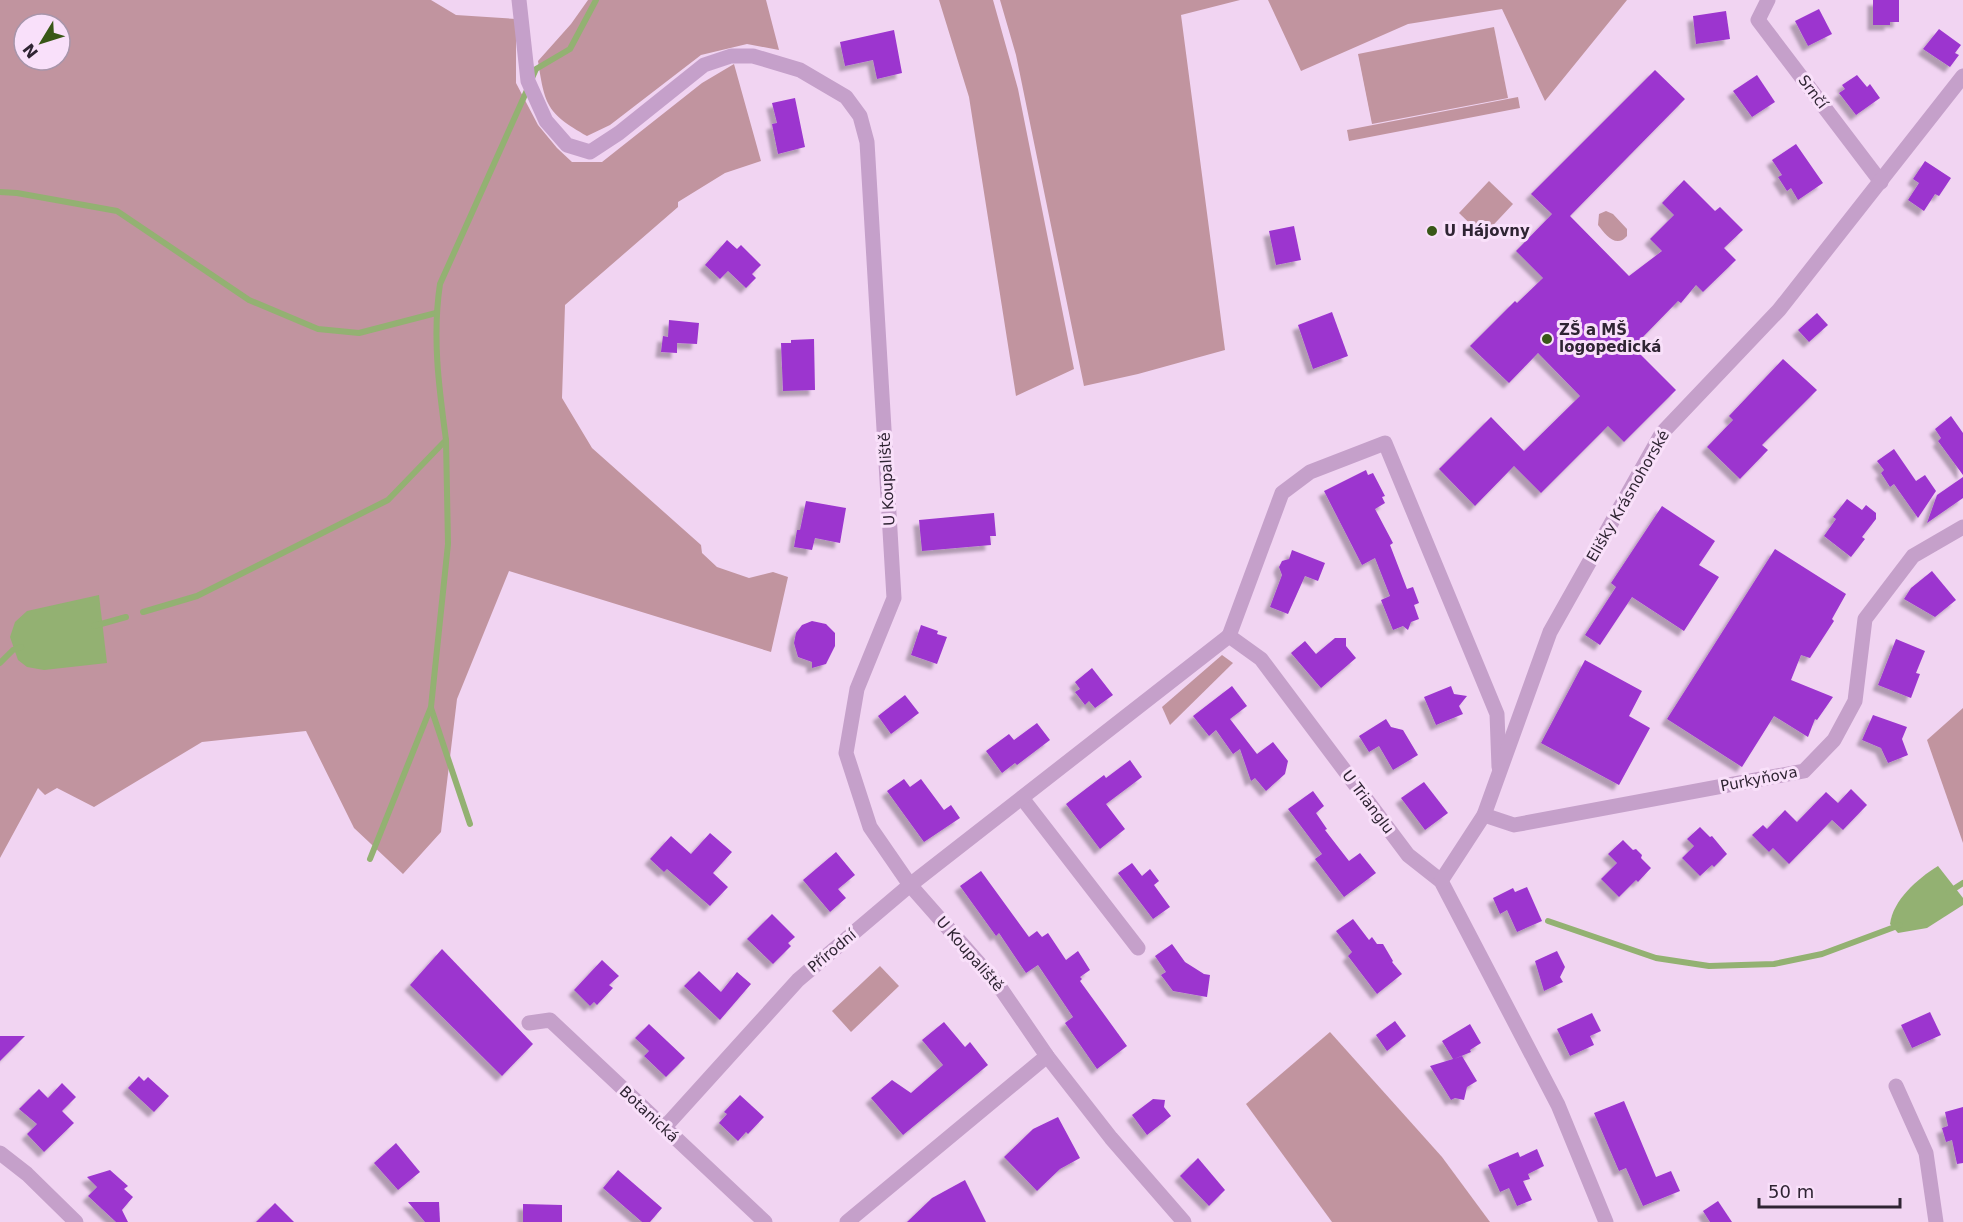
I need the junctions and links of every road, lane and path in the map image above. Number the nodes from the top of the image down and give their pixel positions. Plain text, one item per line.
1 (519, 0) edge
2 (1768, 0) edge
3 (1963, 76) edge
4 (1881, 182) junction
5 (1963, 527) edge
6 (1228, 636) junction
7 (1499, 776) junction
8 (1022, 798) junction
9 (1484, 815) junction
10 (1441, 881) junction
11 (910, 885) junction
12 (1138, 948) dead end
13 (529, 1023) dead end
14 (1047, 1056) junction
15 (1896, 1086) dead end
16 (664, 1128) junction
17 (0, 1153) edge
18 (76, 1222) edge
19 (765, 1222) edge
20 (847, 1222) edge
21 (1184, 1222) edge
22 (1606, 1222) edge
23 (1936, 1222) edge

1 - 11 street, U Koupaliště
2 - 4 street, Srnčí
3 - 4 street, Elišky Krásnohorské
4 - 7 street, Elišky Krásnohorské
5 - 9 street, Purkyňova
6 - 7 street
6 - 8 street, Přírodní
6 - 10 street, U Trianglu
7 - 9 street, Elišky Krásnohorské
8 - 11 street, Přírodní
8 - 12 street
9 - 10 street, Elišky Krásnohorské
10 - 22 street, U Trianglu
11 - 14 street, U Koupaliště
11 - 16 street, Přírodní
13 - 16 street, Botanická
14 - 20 street
14 - 21 street, U Koupaliště
15 - 23 street
16 - 19 street, Botanická
17 - 18 street

